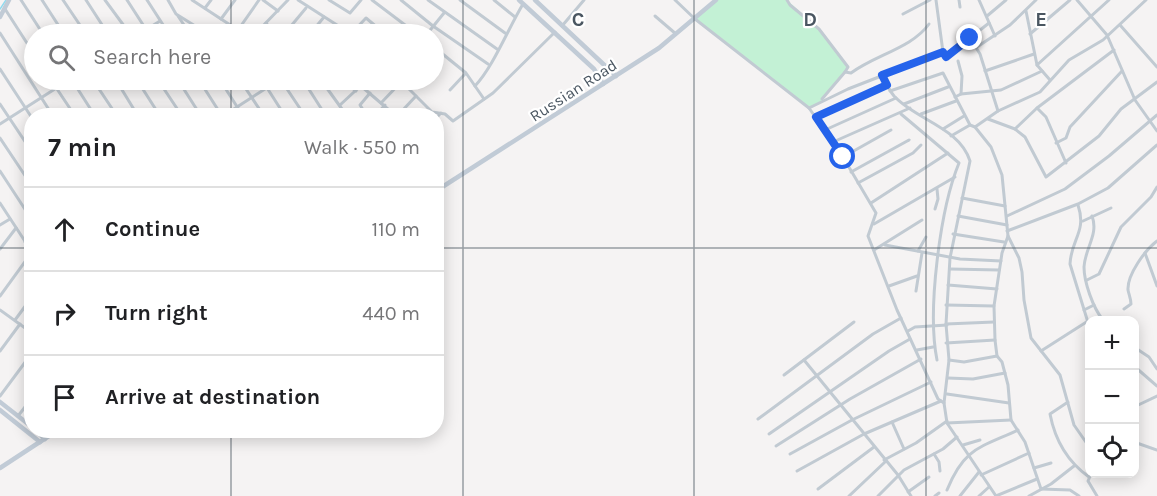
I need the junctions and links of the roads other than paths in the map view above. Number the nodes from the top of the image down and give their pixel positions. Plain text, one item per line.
1 (9, 0) edge
2 (21, 0) edge
3 (42, 0) edge
4 (63, 0) edge
5 (86, 0) edge
6 (105, 0) edge
7 (127, 0) edge
8 (147, 0) edge
9 (168, 0) edge
10 (192, 0) edge
11 (211, 0) edge
12 (235, 0) edge
13 (261, 0) edge
14 (288, 0) edge
15 (298, 0) edge
16 (329, 0) edge
17 (362, 0) edge
18 (372, 0) edge
19 (401, 0) edge
20 (428, 0) edge
21 (460, 0) edge
22 (494, 0) edge
23 (519, 0) edge
24 (535, 0) edge
25 (584, 0) edge
26 (675, 0) edge
27 (705, 0) edge
28 (716, 0) edge
29 (787, 0) edge
30 (930, 0) edge
31 (936, 0) edge
32 (959, 0) edge
33 (979, 0) edge
34 (1006, 0) edge
35 (1036, 0) edge
36 (1070, 0) edge
37 (1077, 0) edge
38 (1109, 0) edge
39 (1146, 0) edge
40 (524, 4) junction
41 (711, 5) junction
42 (306, 7) junction
43 (960, 7) dead end
44 (205, 8) junction
45 (5, 9) junction
46 (1026, 10) junction
47 (278, 11) junction
48 (444, 13) junction
49 (176, 14) junction
50 (903, 14) dead end
51 (324, 16) junction
52 (655, 16) dead end
53 (987, 16) junction
54 (1092, 16) junction
55 (0, 17) edge
56 (515, 17) junction
57 (221, 19) junction
58 (695, 19) junction
59 (160, 21) junction
60 (266, 23) edge
61 (989, 23) junction
62 (37, 24) edge
63 (58, 24) edge
64 (79, 24) edge
65 (102, 24) edge
66 (122, 24) edge
67 (142, 24) edge
68 (155, 24) edge
69 (162, 24) edge
70 (183, 24) edge
71 (192, 24) edge
72 (229, 24) edge
73 (243, 24) edge
74 (292, 24) edge
75 (318, 24) edge
76 (336, 24) edge
77 (360, 24) edge
78 (373, 24) edge
79 (404, 24) edge
80 (431, 24) edge
81 (435, 24) edge
82 (929, 24) dead end
83 (1120, 25) junction
84 (561, 26) junction
85 (556, 32) junction
86 (0, 33) edge
87 (505, 33) junction
88 (444, 34) edge
89 (677, 35) junction
90 (1029, 35) junction
91 (1107, 35) junction
92 (995, 36) junction
93 (24, 38) edge
94 (970, 38) junction
95 (976, 47) junction
96 (497, 49) junction
97 (1114, 50) junction
98 (943, 52) junction
99 (1034, 54) junction
100 (444, 55) edge
101 (958, 61) dead end
102 (488, 64) junction
103 (1037, 65) junction
104 (1157, 67) edge
105 (0, 69) edge
106 (24, 70) edge
107 (985, 71) junction
108 (1122, 71) junction
109 (845, 72) junction
110 (1042, 72) junction
111 (466, 73) junction
112 (882, 75) junction
113 (616, 76) junction
114 (1050, 80) junction
115 (1157, 82) edge
116 (603, 84) junction
117 (887, 85) junction
118 (475, 86) junction
119 (948, 87) junction
120 (37, 90) edge
121 (53, 90) edge
122 (57, 90) edge
123 (78, 90) edge
124 (100, 90) edge
125 (122, 90) edge
126 (143, 90) edge
127 (165, 90) edge
128 (184, 90) edge
129 (205, 90) edge
130 (227, 90) edge
131 (247, 90) edge
132 (264, 90) edge
133 (268, 90) edge
134 (287, 90) edge
135 (309, 90) edge
136 (329, 90) edge
137 (366, 90) edge
138 (394, 90) edge
139 (410, 90) edge
140 (450, 90) dead end
141 (356, 91) edge
142 (890, 91) junction
143 (991, 92) junction
144 (370, 93) junction
145 (961, 94) junction
146 (416, 96) junction
147 (42, 97) junction
148 (252, 97) junction
149 (896, 98) junction
150 (484, 99) junction
151 (956, 99) junction
152 (1135, 100) junction
153 (821, 101) junction
154 (0, 104) edge
155 (383, 104) junction
156 (904, 104) junction
157 (340, 105) junction
158 (238, 106) junction
159 (25, 108) joint
160 (48, 108) edge
161 (70, 108) edge
162 (90, 108) edge
163 (112, 108) edge
164 (133, 108) edge
165 (155, 108) edge
166 (177, 108) edge
167 (196, 108) edge
168 (217, 108) edge
169 (235, 108) edge
170 (259, 108) edge
171 (280, 108) edge
172 (299, 108) edge
173 (321, 108) edge
174 (342, 108) edge
175 (362, 108) edge
176 (380, 108) edge
177 (387, 108) edge
178 (405, 108) edge
179 (428, 108) edge
180 (809, 108) junction
181 (910, 108) junction
182 (1037, 108) junction
183 (24, 109) edge
184 (998, 111) junction
185 (901, 114) junction
186 (921, 114) junction
187 (444, 115) edge
188 (1157, 115) edge
189 (964, 116) junction
190 (816, 117) junction
191 (9, 118) junction
192 (988, 119) junction
193 (1148, 122) junction
194 (0, 123) edge
195 (970, 125) junction
196 (975, 127) junction
197 (942, 129) junction
198 (1015, 129) junction
199 (825, 130) junction
200 (891, 130) dead end
201 (1157, 131) edge
202 (951, 136) junction
203 (0, 138) edge
204 (24, 140) edge
205 (909, 140) dead end
206 (833, 142) junction
207 (1056, 143) junction
208 (921, 145) dead end
209 (1157, 145) edge
210 (948, 153) junction
211 (843, 157) junction
212 (1066, 163) junction
213 (0, 171) edge
214 (851, 172) junction
215 (24, 174) edge
216 (955, 177) junction
217 (858, 183) junction
218 (444, 186) edge
219 (1157, 187) edge
220 (937, 189) junction
221 (962, 198) junction
222 (0, 203) edge
223 (871, 203) junction
224 (1078, 204) junction
225 (1005, 206) junction
226 (24, 208) edge
227 (1111, 208) dead end
228 (935, 209) dead end
229 (958, 216) junction
230 (1007, 216) junction
231 (1092, 216) junction
232 (10, 219) junction
233 (922, 220) dead end
234 (1083, 221) junction
235 (874, 224) junction
236 (0, 225) edge
237 (1007, 225) junction
238 (16, 228) junction
239 (1007, 231) junction
240 (953, 234) junction
241 (926, 237) dead end
242 (1007, 238) junction
243 (24, 240) edge
244 (1157, 241) edge
245 (885, 245) junction
246 (0, 249) edge
247 (874, 250) junction
248 (1145, 251) junction
249 (920, 252) junction
250 (940, 256) junction
251 (950, 258) junction
252 (1001, 261) junction
253 (24, 263) edge
254 (950, 269) junction
255 (1000, 270) junction
256 (1157, 274) edge
257 (917, 276) junction
258 (1152, 276) junction
259 (1087, 280) junction
260 (948, 285) junction
261 (889, 286) junction
262 (1157, 286) edge
263 (997, 289) junction
264 (916, 291) dead end
265 (0, 296) edge
266 (946, 305) junction
267 (1094, 305) junction
268 (994, 306) junction
269 (24, 308) edge
270 (1124, 309) dead end
271 (0, 310) edge
272 (1084, 310) junction
273 (1086, 316) edge
274 (1100, 316) edge
275 (901, 318) junction
276 (15, 320) junction
277 (854, 322) dead end
278 (994, 322) junction
279 (1085, 323) edge
280 (20, 324) junction
281 (934, 325) junction
282 (946, 325) junction
283 (24, 327) edge
284 (907, 331) junction
285 (910, 339) junction
286 (995, 340) junction
287 (946, 343) junction
288 (933, 347) junction
289 (917, 350) junction
290 (1139, 350) edge
291 (0, 351) edge
292 (1041, 351) junction
293 (998, 356) junction
294 (921, 359) junction
295 (804, 360) junction
296 (937, 360) dead end
297 (949, 360) junction
298 (24, 364) edge
299 (1157, 369) edge
300 (1139, 370) edge
301 (1005, 373) junction
302 (784, 375) dead end
303 (816, 376) junction
304 (948, 378) junction
305 (931, 382) junction
306 (1157, 386) edge
307 (830, 391) junction
308 (946, 394) junction
309 (0, 396) edge
310 (1157, 396) edge
311 (0, 402) edge
312 (943, 402) junction
313 (1068, 402) junction
314 (1009, 404) junction
315 (840, 405) junction
316 (1139, 405) edge
317 (24, 408) edge
318 (0, 410) edge
319 (18, 416) junction
320 (758, 419) dead end
321 (852, 420) junction
322 (1011, 420) junction
323 (24, 421) edge
324 (892, 422) junction
325 (947, 422) junction
326 (24, 427) edge
327 (1018, 430) junction
328 (769, 434) dead end
329 (864, 434) junction
330 (957, 437) junction
331 (40, 438) edge
332 (46, 438) edge
333 (43, 440) junction
334 (980, 440) dead end
335 (1085, 442) edge
336 (1139, 444) edge
337 (963, 445) junction
338 (776, 446) dead end
339 (874, 447) junction
340 (904, 449) junction
341 (1157, 450) edge
342 (1029, 453) junction
343 (790, 454) dead end
344 (934, 454) junction
345 (968, 455) junction
346 (884, 461) junction
347 (1052, 463) dead end
348 (1074, 466) junction
349 (0, 468) edge
350 (1034, 468) junction
351 (797, 471) dead end
352 (940, 471) dead end
353 (1085, 472) edge
354 (980, 473) junction
355 (898, 475) junction
356 (929, 477) dead end
357 (1089, 478) edge
358 (1037, 479) junction
359 (989, 486) junction
360 (818, 489) dead end
361 (1041, 489) junction
362 (947, 490) dead end
363 (939, 493) dead end
364 (909, 494) edge
365 (849, 496) edge
366 (878, 496) edge
367 (935, 496) edge
368 (960, 496) edge
369 (979, 496) edge
370 (996, 496) edge
371 (1029, 496) edge
372 (1078, 496) edge
373 (1096, 496) edge

1 - 45 main road
2 - 62 street
3 - 63 street
4 - 64 street
5 - 65 street
6 - 66 street
7 - 67 street
8 - 59 street
9 - 49 street
10 - 44 street
11 - 44 street
12 - 57 street
13 - 47 street
13 - 73 street
14 - 47 street
15 - 42 street
16 - 17 street
18 - 79 street
19 - 80 street
20 - 48 street
21 - 87 street
22 - 56 street
23 - 40 main road
24 - 84 main road
25 - 84 street
26 - 58 street
27 - 41 street
28 - 41 main road, Russian Road
29 - 109 street
30 - 50 street
31 - 98 street
32 - 43 street
33 - 53 street
34 - 53 street
35 - 46 street
36 - 90 street
37 - 54 street
38 - 54 street
39 - 83 street
40 - 56 street
40 - 85 main road
41 - 58 main road, Russian Road
42 - 51 street
42 - 74 street
44 - 57 street
45 - 55 main road
45 - 93 street
46 - 90 street
46 - 92 street
47 - 60 street
48 - 81 street
48 - 96 street
49 - 70 street
49 - 71 street
51 - 75 street
51 - 76 street
52 - 89 street
53 - 61 street
54 - 91 street
54 - 103 street
56 - 87 street
57 - 72 street
58 - 89 main road, Russian Road
58 - 180 street
59 - 68 street
59 - 69 street
61 - 92 street
61 - 94 street
77 - 78 street
82 - 109 street
83 - 91 street
83 - 104 street
84 - 113 main road
85 - 116 main road
85 - 150 street
86 - 106 street
87 - 96 street
88 - 102 street
89 - 113 main road, Russian Road
90 - 99 street
91 - 97 street
91 - 114 street
92 - 95 street
94 - 95 street
94 - 98 street
95 - 107 street
96 - 102 street
97 - 108 street
97 - 182 street
98 - 112 street
99 - 103 street
99 - 107 street
100 - 111 street
101 - 145 street
102 - 118 street
103 - 110 street
105 - 159 street
107 - 143 street
108 - 152 street
108 - 207 street
109 - 153 street
110 - 114 street
110 - 143 street
111 - 118 street
111 - 140 street
112 - 117 street
112 - 153 street
113 - 116 main road, Russian Road
114 - 184 street
115 - 152 street
116 - 218 main road, Russian Road
117 - 142 street
117 - 190 street
118 - 150 street
119 - 142 street
119 - 151 street
119 - 156 street
120 - 147 street
121 - 147 street
122 - 161 street
123 - 162 street
124 - 163 street
125 - 164 street
126 - 165 street
127 - 166 street
128 - 167 street
129 - 168 street
130 - 158 street
131 - 148 street
132 - 148 street
133 - 171 street
134 - 172 street
135 - 173 street
136 - 157 street
137 - 144 street
138 - 155 street
139 - 146 street
141 - 157 street
142 - 149 street
143 - 145 street
143 - 184 street
144 - 155 street
144 - 175 street
145 - 151 street
146 - 178 street
146 - 179 street
147 - 159 street
147 - 160 street
148 - 158 street
148 - 170 street
149 - 156 street
149 - 199 street
150 - 187 street
151 - 186 street
151 - 189 street
152 - 193 street
152 - 212 street
153 - 180 street
154 - 191 street
155 - 176 street
155 - 177 street
156 - 181 street
157 - 174 street
158 - 169 street
180 - 190 street
181 - 185 street
181 - 186 street
182 - 198 street
182 - 207 street
183 - 191 street
184 - 192 street
185 - 206 street
185 - 210 street
186 - 197 street
188 - 193 street
189 - 195 street
189 - 197 street
190 - 199 street
191 - 194 street
191 - 204 street
192 - 196 street
192 - 198 street
193 - 201 street
193 - 230 street
195 - 196 street
195 - 202 street
196 - 225 street
197 - 202 street
198 - 212 street
199 - 206 street
200 - 211 street
202 - 221 street
203 - 215 street
205 - 214 street
206 - 211 street
207 - 212 street
208 - 217 street
209 - 224 street
210 - 216 street
210 - 223 street
211 - 214 street
213 - 226 street
214 - 217 street
216 - 220 street
216 - 250 street
217 - 223 street
219 - 259 street
220 - 228 street
220 - 235 street
221 - 225 street
221 - 229 street
222 - 232 street
223 - 235 street
224 - 234 street
224 - 239 street
225 - 230 street
227 - 231 street
229 - 237 street
229 - 240 street
230 - 237 street
231 - 234 street
231 - 259 street
232 - 236 street
232 - 238 street
233 - 245 street
234 - 272 street
235 - 247 street
237 - 239 street
238 - 243 street
238 - 246 street
239 - 242 street
240 - 242 street
240 - 251 street
241 - 249 street
242 - 252 street
242 - 292 street
244 - 248 street
245 - 247 street
245 - 249 street
247 - 261 street
248 - 258 street
248 - 270 street
249 - 250 street
249 - 257 street
250 - 251 street
250 - 281 street
251 - 252 street
251 - 254 street
252 - 255 street
253 - 265 street
254 - 255 street
254 - 260 street
255 - 263 street
256 - 258 street
257 - 261 street
257 - 264 street
258 - 262 street
259 - 267 street
260 - 263 street
260 - 266 street
261 - 275 street
263 - 268 street
266 - 268 street
266 - 282 street
267 - 272 street
267 - 274 street
268 - 278 street
269 - 276 street
271 - 276 street
272 - 273 street
275 - 284 street
275 - 303 street
276 - 280 street
277 - 295 street
278 - 282 street
278 - 286 street
279 - 292 street
280 - 283 street
280 - 291 street
281 - 282 street
281 - 284 street
281 - 288 street
282 - 287 street
284 - 285 street
285 - 289 street
285 - 307 street
286 - 287 street
286 - 293 street
287 - 297 street
288 - 289 street
288 - 296 street
289 - 294 street
290 - 299 street
292 - 313 street
293 - 297 street
293 - 301 street
294 - 305 street
294 - 315 street
295 - 302 street
295 - 303 street
297 - 304 street
298 - 309 street
300 - 306 street
301 - 304 street
301 - 314 street
303 - 307 street
303 - 320 street
304 - 308 street
305 - 312 street
305 - 321 street
307 - 315 street
307 - 328 street
308 - 312 street
308 - 314 street
310 - 316 street
311 - 319 main road
312 - 324 street
312 - 325 street
313 - 335 street
313 - 348 street
314 - 322 street
315 - 321 street
315 - 338 street
317 - 319 street
318 - 326 main road
319 - 323 main road
321 - 329 street
321 - 343 street
322 - 325 street
322 - 327 street
324 - 329 street
324 - 340 street
325 - 330 street
325 - 340 street
327 - 342 street
327 - 345 street
329 - 339 street
329 - 351 street
330 - 337 street
330 - 344 street
331 - 333 main road
332 - 333 main road
333 - 349 main road
334 - 337 street
336 - 341 street
337 - 345 street
339 - 346 street
339 - 360 street
340 - 346 street
342 - 350 street
342 - 354 street
344 - 352 street
344 - 355 street
345 - 354 street
345 - 362 street
346 - 355 street
346 - 365 street
347 - 350 street
348 - 353 street
348 - 361 street
350 - 358 street
354 - 359 street
354 - 368 street
355 - 364 street
355 - 366 street
356 - 364 street
357 - 373 street
358 - 361 street
358 - 370 street
359 - 369 street
359 - 370 street
361 - 371 street
361 - 372 street
363 - 367 street

